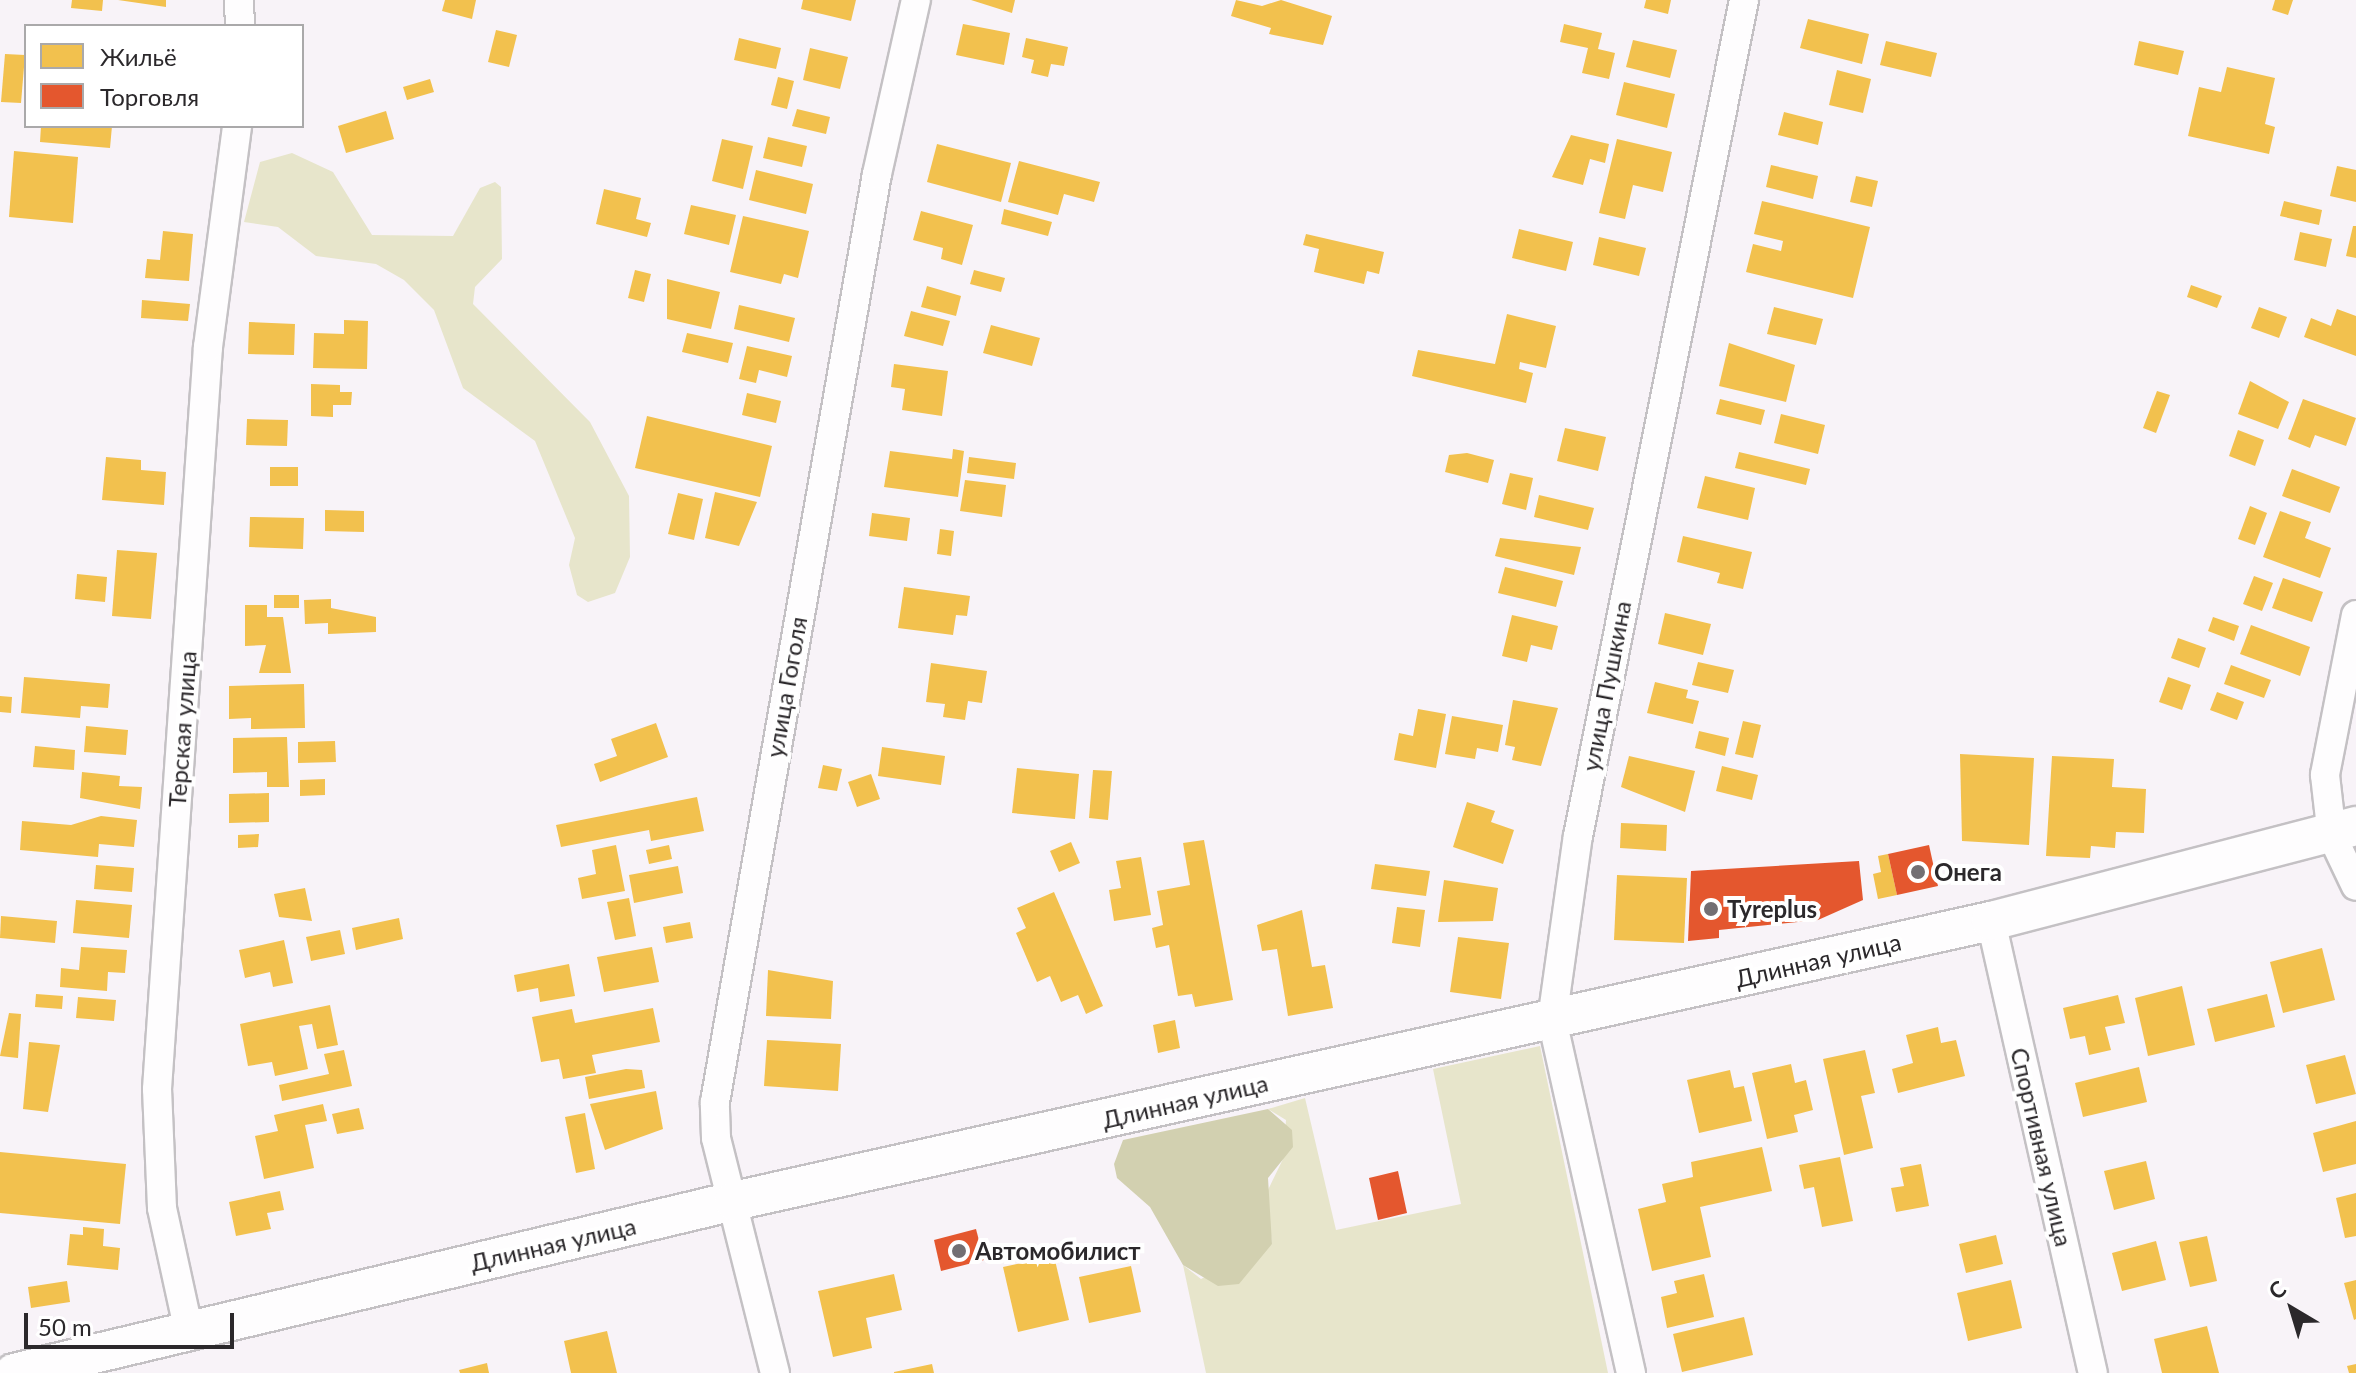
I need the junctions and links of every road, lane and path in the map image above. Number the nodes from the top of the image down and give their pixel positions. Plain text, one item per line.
1 (239, 0) edge
2 (916, 0) edge
3 (1744, 0) edge
4 (240, 24) edge
5 (237, 128) edge
6 (2356, 615) edge
7 (2344, 831) edge
8 (2356, 886) edge
9 (1991, 921) junction
10 (1552, 1020) junction
11 (734, 1201) junction
12 (189, 1332) junction
13 (14, 1373) edge
14 (775, 1373) edge
15 (1631, 1373) edge
16 (2093, 1373) edge

1 - 4 street
2 - 11 street, улица Гоголя
3 - 10 street, улица Пушкина
5 - 12 street, Терская улица
6 - 7 street
7 - 8 street
7 - 9 street, Длинная улица
9 - 10 street, Длинная улица
9 - 16 street, Спортивная улица
10 - 11 street, Длинная улица
10 - 15 street, улица Пушкина
11 - 12 street, Длинная улица
11 - 14 street, улица Гоголя
12 - 13 street, Длинная улица

